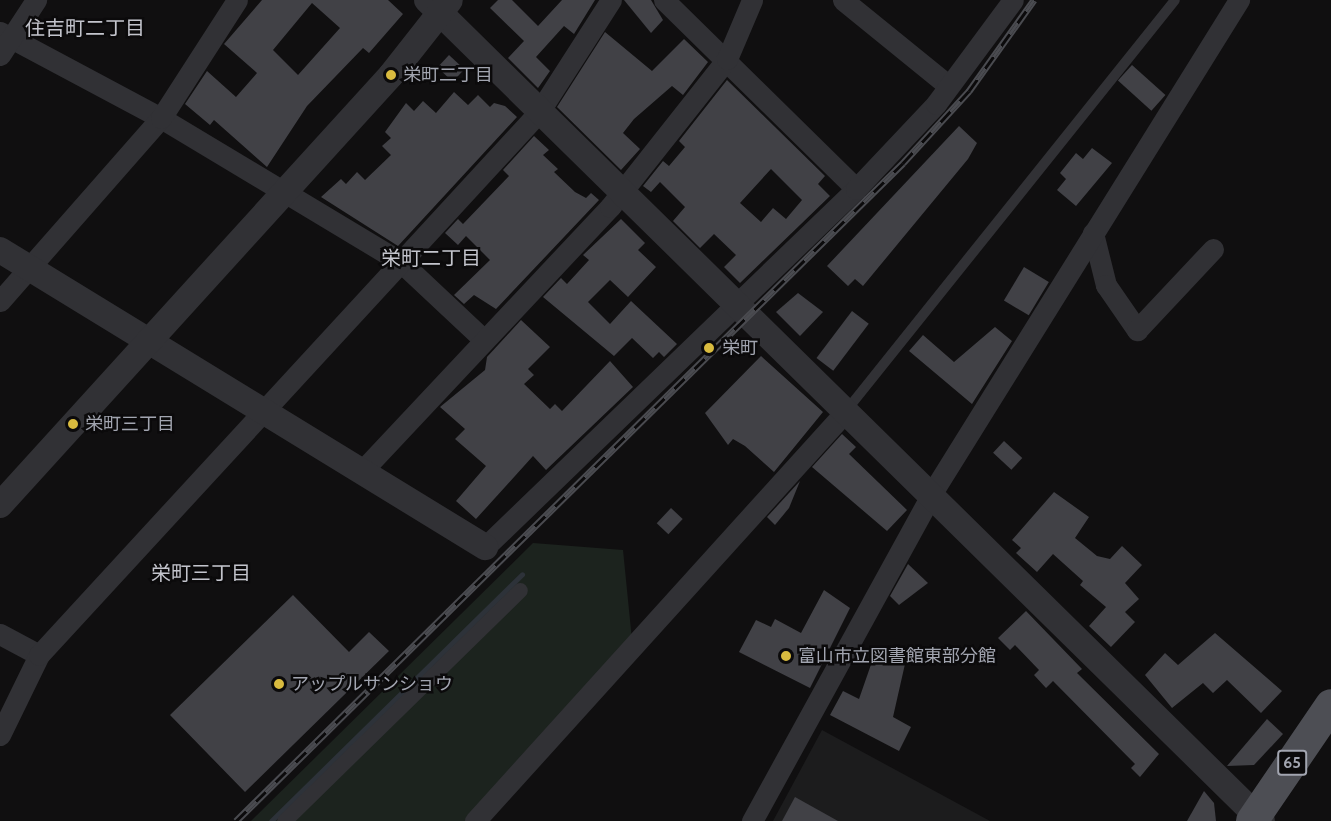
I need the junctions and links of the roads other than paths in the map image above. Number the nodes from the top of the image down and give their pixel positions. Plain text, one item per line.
1 (36, 0) edge
2 (237, 0) edge
3 (611, 0) edge
4 (664, 0) edge
5 (752, 0) edge
6 (843, 0) edge
7 (1013, 0) edge
8 (1175, 0) edge
9 (1239, 0) edge
10 (439, 5) edge
11 (4, 42) edge
12 (727, 59) junction
13 (949, 86) junction
14 (539, 112) junction
15 (161, 118) junction
16 (855, 189) junction
17 (284, 191) junction
18 (621, 192) junction
19 (1093, 233) junction
20 (1213, 249) dead end
21 (0, 250) edge
22 (402, 263) junction
23 (27, 266) junction
24 (0, 301) edge
25 (737, 304) junction
26 (149, 338) junction
27 (484, 340) junction
28 (266, 411) junction
29 (846, 411) junction
30 (362, 471) junction
31 (932, 493) junction
32 (0, 505) edge
33 (485, 547) joint
34 (520, 590) dead end
35 (0, 634) edge
36 (39, 655) junction
37 (1331, 705) edge
38 (0, 735) edge
39 (1257, 819) edge
40 (284, 821) edge
41 (475, 821) edge
42 (752, 821) edge

1 - 11 street
2 - 15 street
3 - 14 street
4 - 12 street
5 - 12 street
6 - 13 street
7 - 13 street
8 - 29 lane
9 - 19 street
10 - 14 street
10 - 17 street
11 - 15 street
12 - 16 street
12 - 18 street
13 - 16 street
14 - 18 street
14 - 22 street
15 - 17 street
15 - 23 street
16 - 25 street
17 - 22 street
17 - 26 street
18 - 25 street
18 - 27 street
19 - 20 street
19 - 31 street
21 - 23 street
22 - 27 street
22 - 28 street
23 - 24 street
23 - 26 street
25 - 29 street
25 - 33 street
26 - 28 street
26 - 32 street
27 - 30 street
28 - 30 street
28 - 36 street
29 - 31 street
29 - 41 street
30 - 33 street
31 - 39 street
31 - 42 street
34 - 40 street
35 - 36 street
36 - 38 street
37 - 39 main road, 65

